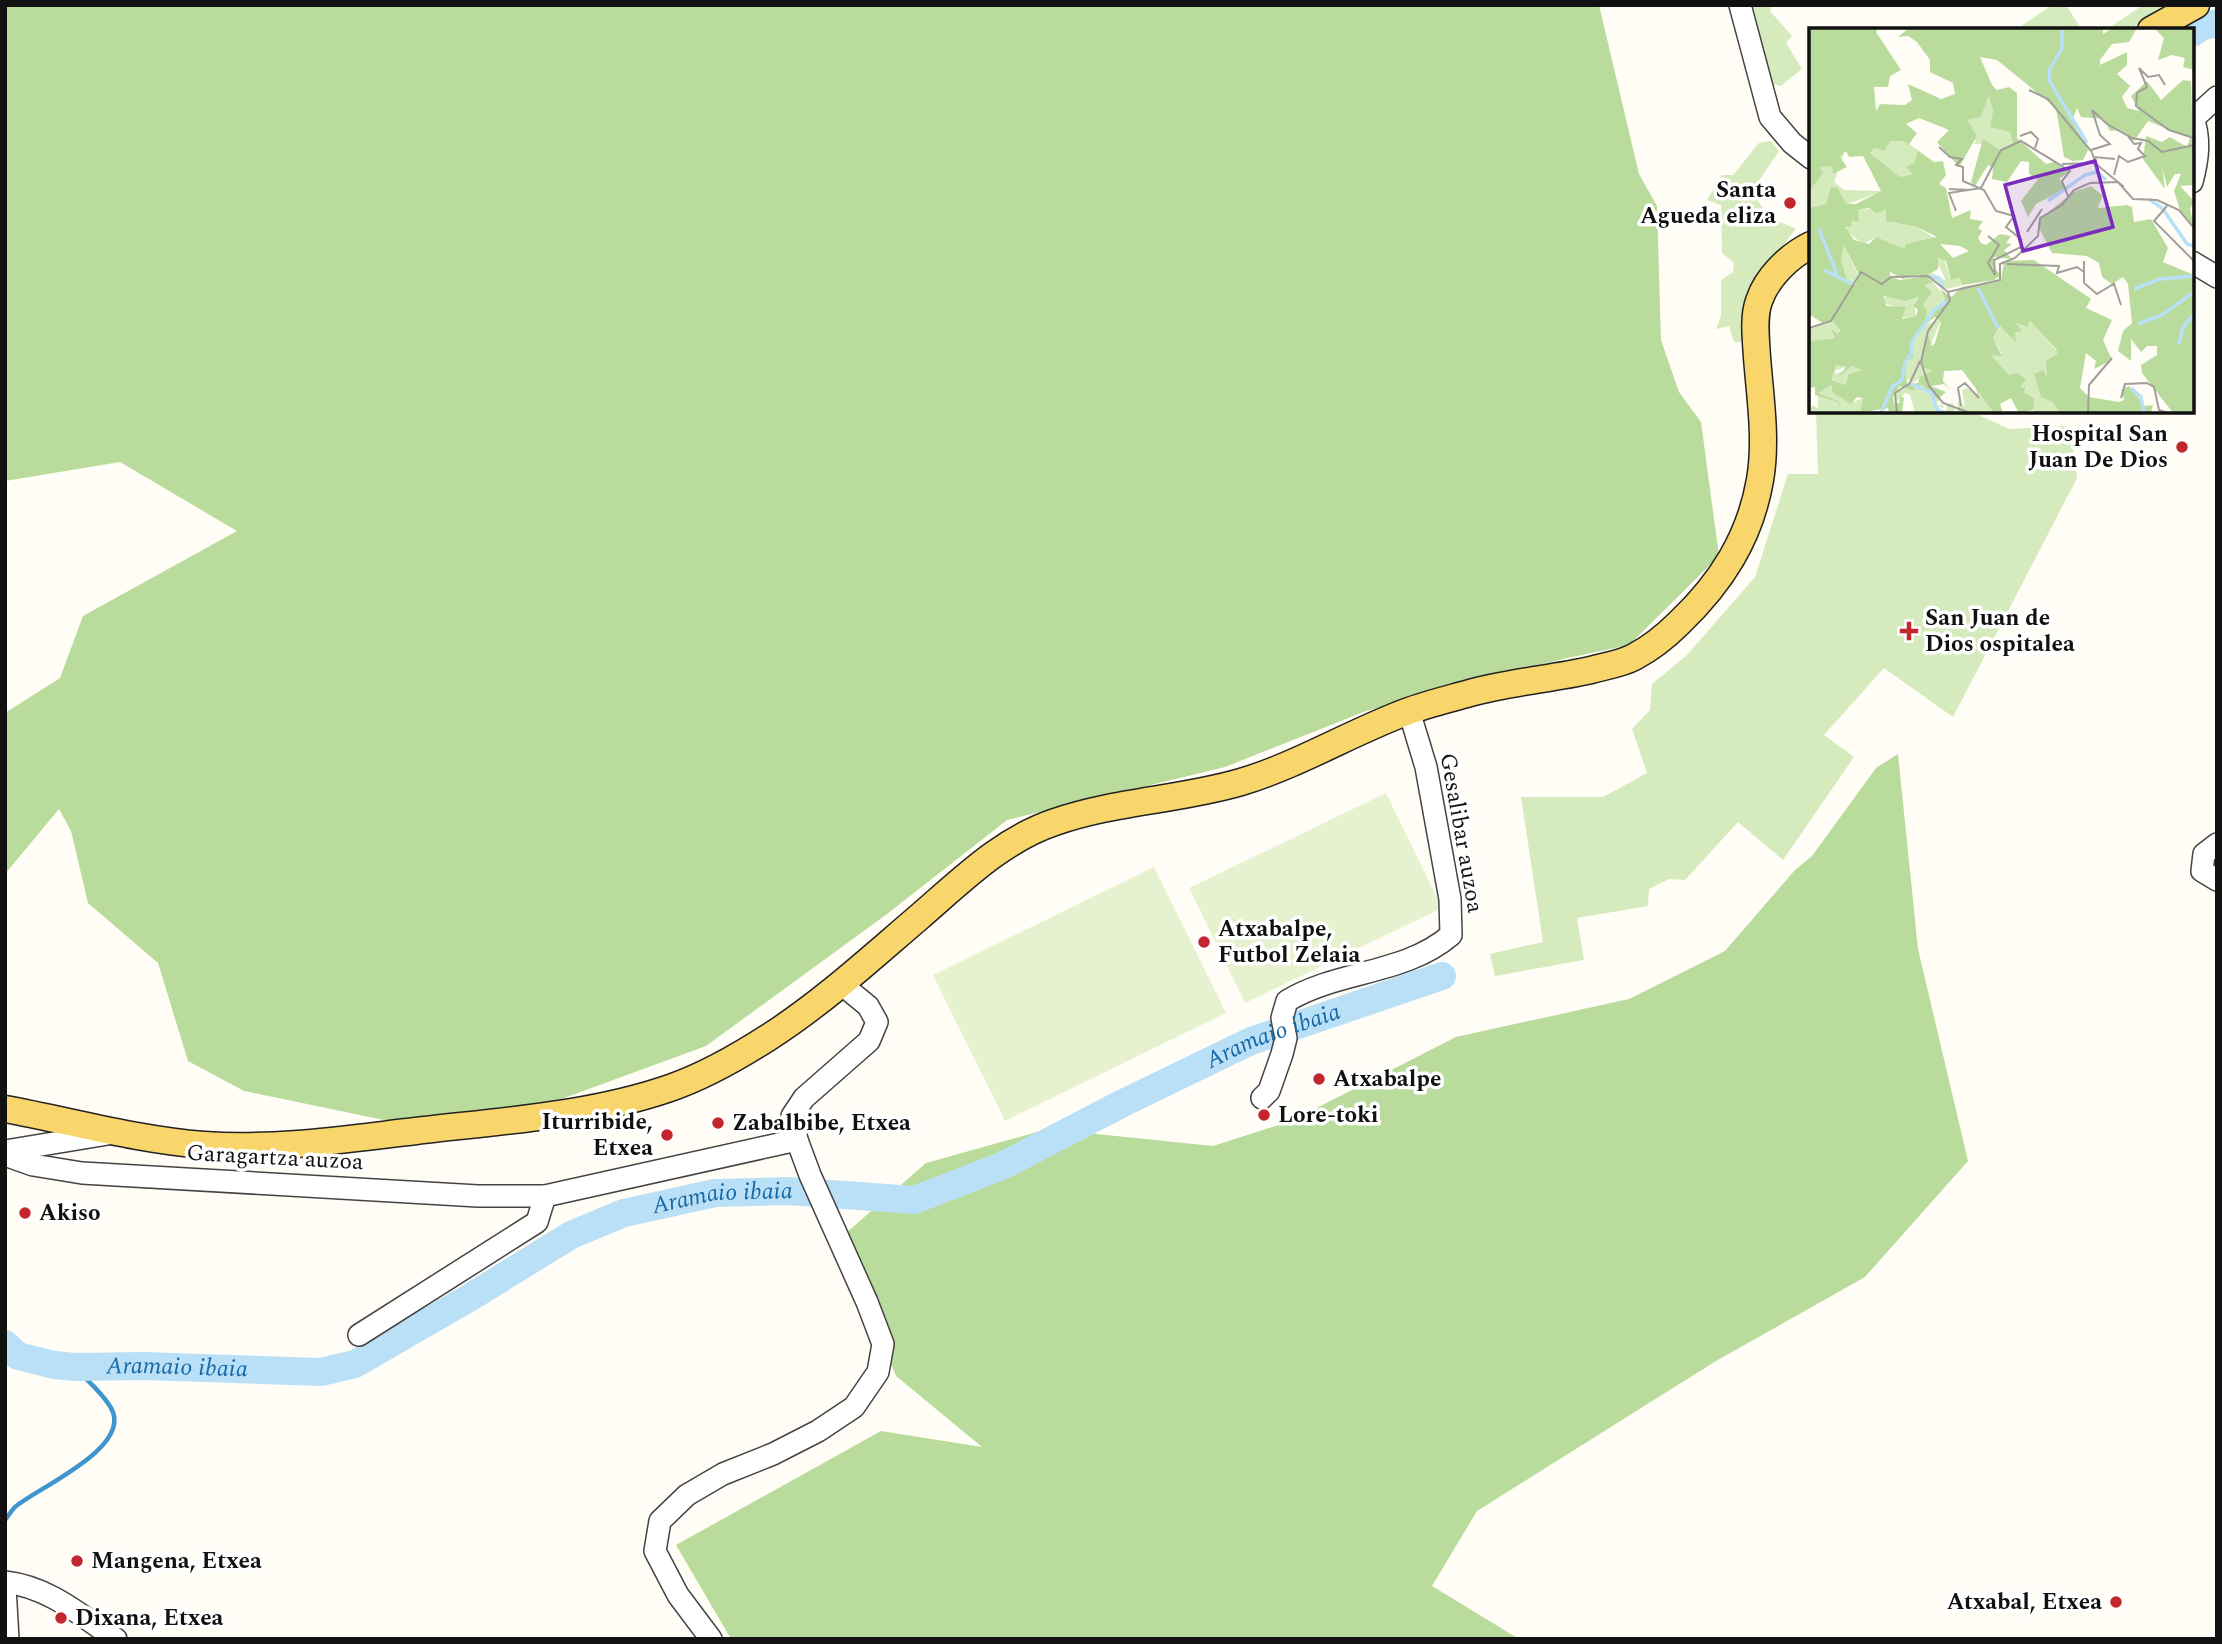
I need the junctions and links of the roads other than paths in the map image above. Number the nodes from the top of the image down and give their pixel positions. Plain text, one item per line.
1 (1740, 5) edge
2 (2196, 5) edge
3 (2155, 28) edge
4 (2217, 97) edge
5 (2194, 116) edge
6 (2194, 120) edge
7 (1809, 156) edge
8 (2194, 175) edge
9 (1809, 249) edge
10 (2194, 263) edge
11 (2217, 277) edge
12 (1409, 711) junction
13 (2217, 844) edge
14 (2217, 880) edge
15 (840, 983) junction
16 (1262, 1098) dead end
17 (5, 1109) edge
18 (121, 1132) junction
19 (796, 1140) junction
20 (5, 1153) edge
21 (545, 1196) junction
22 (359, 1335) dead end
23 (5, 1584) edge
24 (8, 1639) edge
25 (116, 1639) edge
26 (711, 1639) edge

1 - 7 street
2 - 3 main road
4 - 5 street
6 - 8 street
9 - 12 main road
10 - 11 street
12 - 15 main road
12 - 16 street, Gesalibar auzoa
13 - 14 street
15 - 18 main road
15 - 19 street
17 - 18 main road
18 - 20 street
19 - 21 street, Garagartza auzoa
19 - 26 street
20 - 21 street, Garagartza auzoa
21 - 22 street
23 - 24 street
23 - 25 street

